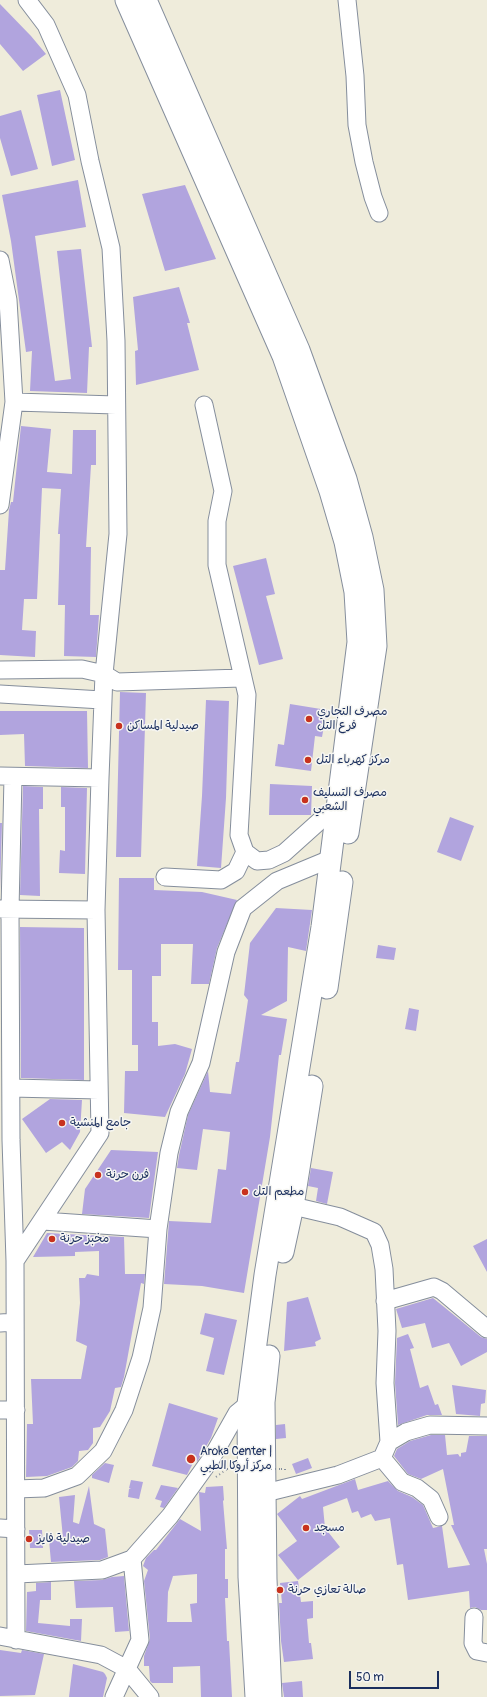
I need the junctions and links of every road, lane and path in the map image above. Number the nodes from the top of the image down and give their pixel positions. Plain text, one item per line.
1 (27, 0) edge
2 (126, 0) edge
3 (146, 0) edge
4 (347, 0) edge
5 (379, 213) dead end
6 (0, 260) edge
7 (14, 402) junction
8 (116, 405) junction
9 (204, 405) dead end
10 (0, 505) edge
11 (0, 670) edge
12 (104, 674) junction
13 (242, 678) junction
14 (0, 694) edge
15 (102, 700) junction
16 (6, 777) edge
17 (100, 778) junction
18 (337, 812) junction
19 (245, 852) junction
20 (330, 859) junction
21 (165, 877) dead end
22 (5, 909) edge
23 (96, 910) junction
24 (11, 1088) junction
25 (99, 1090) junction
26 (6, 1141) edge
27 (293, 1206) junction
28 (43, 1221) junction
29 (158, 1229) junction
30 (15, 1262) junction
31 (385, 1301) junction
32 (8, 1323) edge
33 (487, 1329) edge
34 (248, 1404) junction
35 (8, 1410) edge
36 (487, 1426) edge
37 (390, 1442) junction
38 (382, 1458) junction
39 (227, 1469) dead end
40 (281, 1469) dead end
41 (16, 1489) junction
42 (265, 1493) junction
43 (439, 1517) dead end
44 (8, 1528) edge
45 (132, 1559) junction
46 (17, 1574) junction
47 (474, 1617) dead end
48 (8, 1638) edge
49 (487, 1652) edge
50 (127, 1669) junction
51 (114, 1697) edge
52 (150, 1697) edge
53 (256, 1697) edge
54 (270, 1697) edge

1 - 8 street
2 - 18 main road
3 - 27 main road
4 - 5 street
6 - 7 street
7 - 8 street
7 - 10 street
8 - 12 street
9 - 13 street
11 - 12 street
12 - 13 street
12 - 15 street
13 - 19 street
14 - 15 street
15 - 17 street
16 - 17 street
16 - 22 street
17 - 23 street
18 - 19 street
18 - 20 main road
19 - 21 street
20 - 29 street
20 - 34 main road
22 - 23 street
22 - 24 street
23 - 25 street
24 - 25 street
24 - 26 street
25 - 28 street
26 - 30 street
27 - 31 street
27 - 42 main road
28 - 29 street
28 - 30 street
29 - 41 street
30 - 32 street
31 - 33 street
31 - 37 street
32 - 35 street
34 - 45 street
34 - 53 main road
35 - 41 street
36 - 37 street
37 - 38 street
38 - 42 street
38 - 43 street
39 - 40 path, bridge
41 - 44 street
42 - 54 main road
44 - 46 street
45 - 46 street
45 - 50 street
46 - 48 street
47 - 49 street
48 - 50 street
50 - 51 street
50 - 52 street

